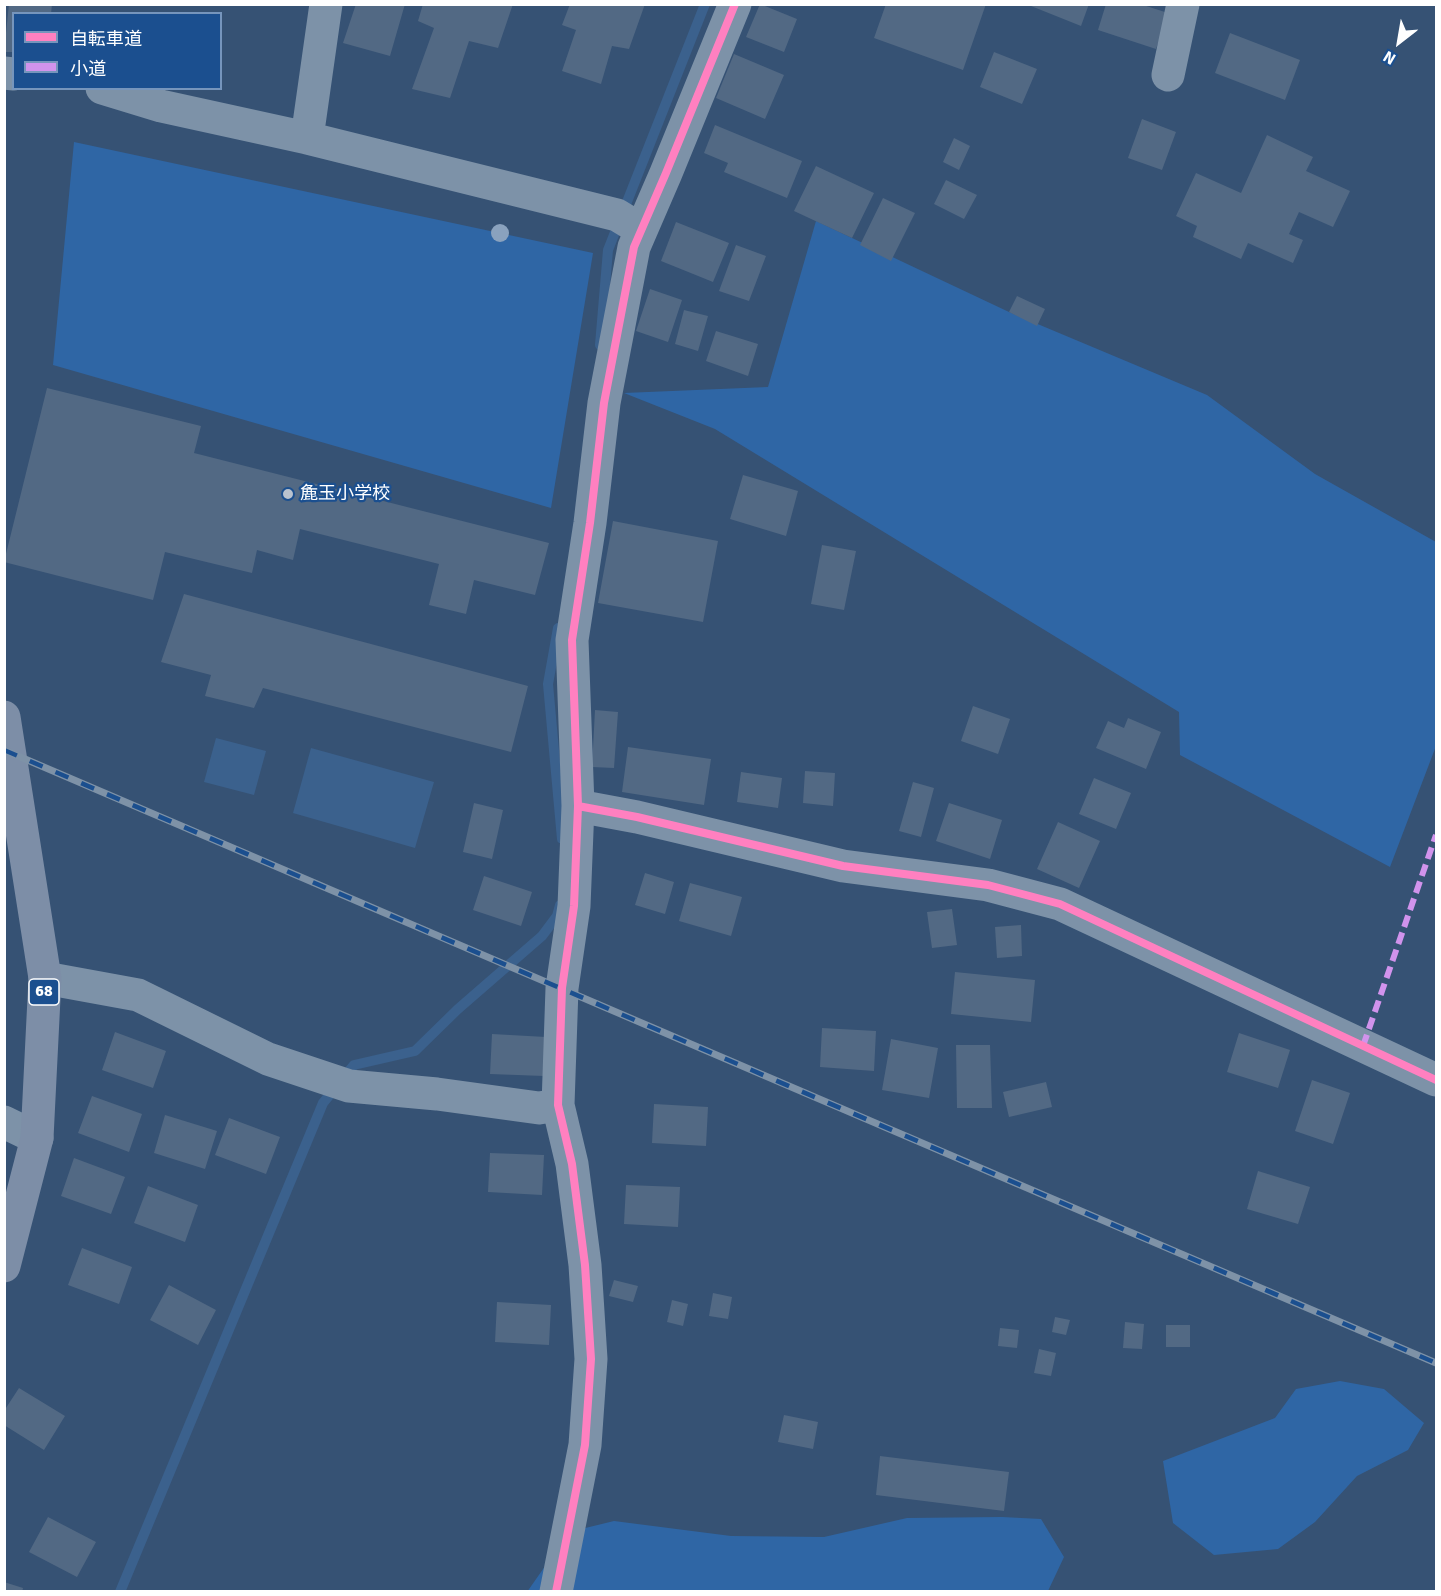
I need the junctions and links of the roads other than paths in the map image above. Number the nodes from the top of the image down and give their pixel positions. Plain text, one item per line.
1 (326, 4) edge
2 (735, 4) edge
3 (1184, 4) edge
4 (1168, 75) dead end
5 (109, 90) edge
6 (307, 138) junction
7 (630, 223) junction
8 (4, 717) edge
9 (11, 798) edge
10 (578, 806) junction
11 (45, 978) junction
12 (1437, 1080) edge
13 (558, 1105) junction
14 (4, 1122) edge
15 (37, 1138) junction
16 (4, 1266) edge
17 (556, 1592) edge

1 - 6 street
2 - 7 street
3 - 4 street
5 - 6 street
6 - 7 street
7 - 10 street
8 - 9 main road, 68
9 - 11 main road, 68
10 - 12 street
10 - 13 street
11 - 13 street
11 - 15 main road, 68
13 - 17 street
14 - 15 street
15 - 16 main road, 68

